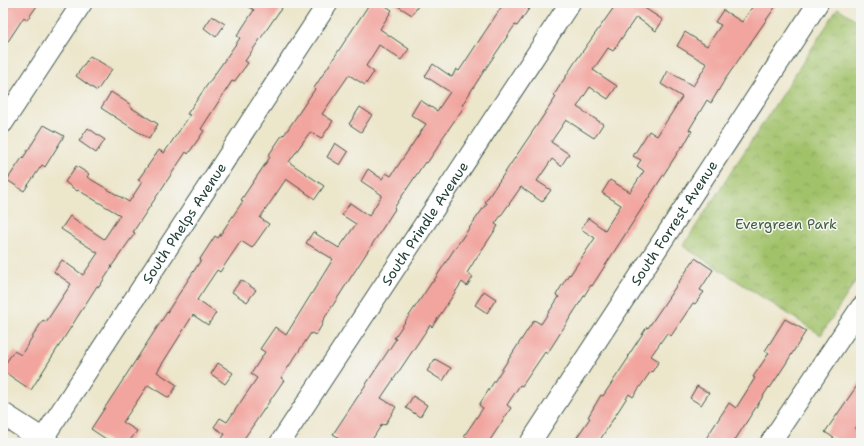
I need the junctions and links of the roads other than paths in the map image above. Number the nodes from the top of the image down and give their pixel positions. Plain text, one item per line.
1 (82, 3) edge
2 (328, 3) edge
3 (570, 3) edge
4 (818, 3) edge
5 (3, 124) edge
6 (861, 307) edge
7 (3, 414) edge
8 (779, 440) edge
9 (44, 442) edge
10 (280, 443) edge
11 (530, 443) edge

1 - 5 street
2 - 9 street, South Phelps Avenue
3 - 10 street, South Prindle Avenue
4 - 11 street, South Forrest Avenue
6 - 8 street
7 - 9 main road

